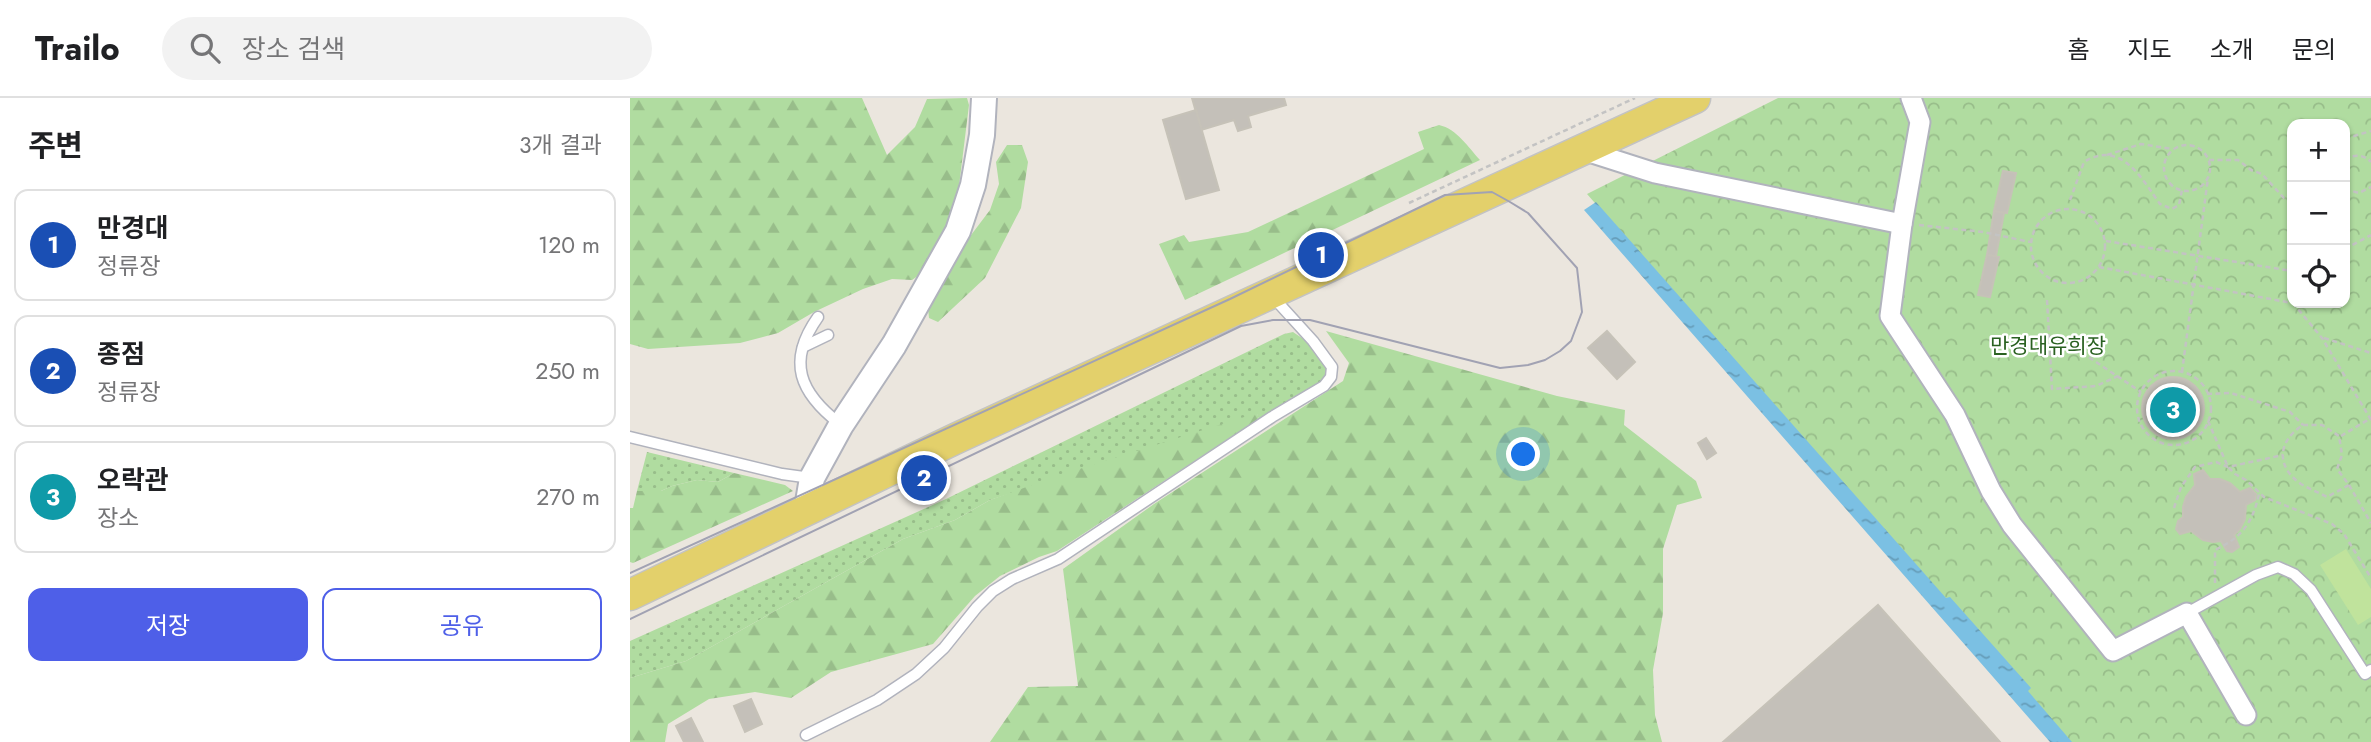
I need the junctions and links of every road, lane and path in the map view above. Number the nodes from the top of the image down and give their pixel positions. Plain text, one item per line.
1 (984, 98) edge
2 (1695, 98) edge
3 (1911, 98) edge
4 (2371, 131) edge
5 (2350, 135) edge
6 (1583, 150) junction
7 (2174, 150) junction
8 (2104, 156) junction
9 (2350, 157) edge
10 (2209, 160) junction
11 (2371, 162) edge
12 (2208, 178) junction
13 (2371, 187) edge
14 (2182, 190) junction
15 (2350, 190) edge
16 (2287, 199) edge
17 (2070, 200) dead end
18 (1902, 224) junction
19 (2371, 235) edge
20 (2104, 241) junction
21 (2031, 242) junction
22 (2350, 246) edge
23 (2198, 255) junction
24 (2099, 266) junction
25 (2287, 270) edge
26 (2194, 284) junction
27 (1270, 294) junction
28 (2047, 300) dead end
29 (2287, 302) edge
30 (2297, 308) edge
31 (818, 317) dead end
32 (828, 335) dead end
33 (2322, 338) junction
34 (2048, 343) junction
35 (803, 347) junction
36 (2371, 353) edge
37 (2182, 372) junction
38 (2118, 376) junction
39 (2141, 392) junction
40 (2207, 394) junction
41 (2371, 419) edge
42 (2208, 421) junction
43 (841, 425) junction
44 (2304, 425) junction
45 (2339, 436) junction
46 (630, 437) edge
47 (2283, 456) junction
48 (2228, 467) junction
49 (812, 478) junction
50 (2349, 485) junction
51 (2259, 494) junction
52 (807, 508) junction
53 (2174, 508) dead end
54 (2371, 523) edge
55 (2371, 579) edge
56 (630, 595) edge
57 (2215, 597) junction
58 (2187, 613) junction
59 (2371, 670) edge
60 (2246, 715) dead end
61 (806, 735) dead end

1 - 43 street
2 - 6 main road
3 - 18 street
4 - 5 path
6 - 18 street
6 - 27 main road
7 - 8 path
7 - 10 path
7 - 14 path
8 - 14 path
8 - 17 path
9 - 11 path
10 - 12 path
10 - 16 path
12 - 14 path
12 - 23 path
13 - 15 path
18 - 21 path
18 - 58 street
19 - 22 path
20 - 21 path
20 - 23 path
20 - 24 path
21 - 24 path
23 - 25 path
23 - 26 path
24 - 26 path
26 - 29 path
26 - 37 path
27 - 52 main road
27 - 61 lane
28 - 34 path
30 - 33 path
31 - 35 lane
32 - 35 lane
33 - 36 path
33 - 41 path
34 - 38 path
34 - 38 path
35 - 43 lane
37 - 39 path
37 - 40 path
38 - 39 path
39 - 42 path
40 - 42 path
40 - 44 path
41 - 45 path
42 - 48 path
43 - 49 street
44 - 45 path
44 - 47 path
45 - 50 path
46 - 49 lane
47 - 48 path
47 - 50 path
48 - 51 path
48 - 53 path
49 - 52 street
50 - 54 path
51 - 55 path
51 - 57 path
52 - 56 main road
57 - 58 lane
57 - 59 lane
58 - 60 street

